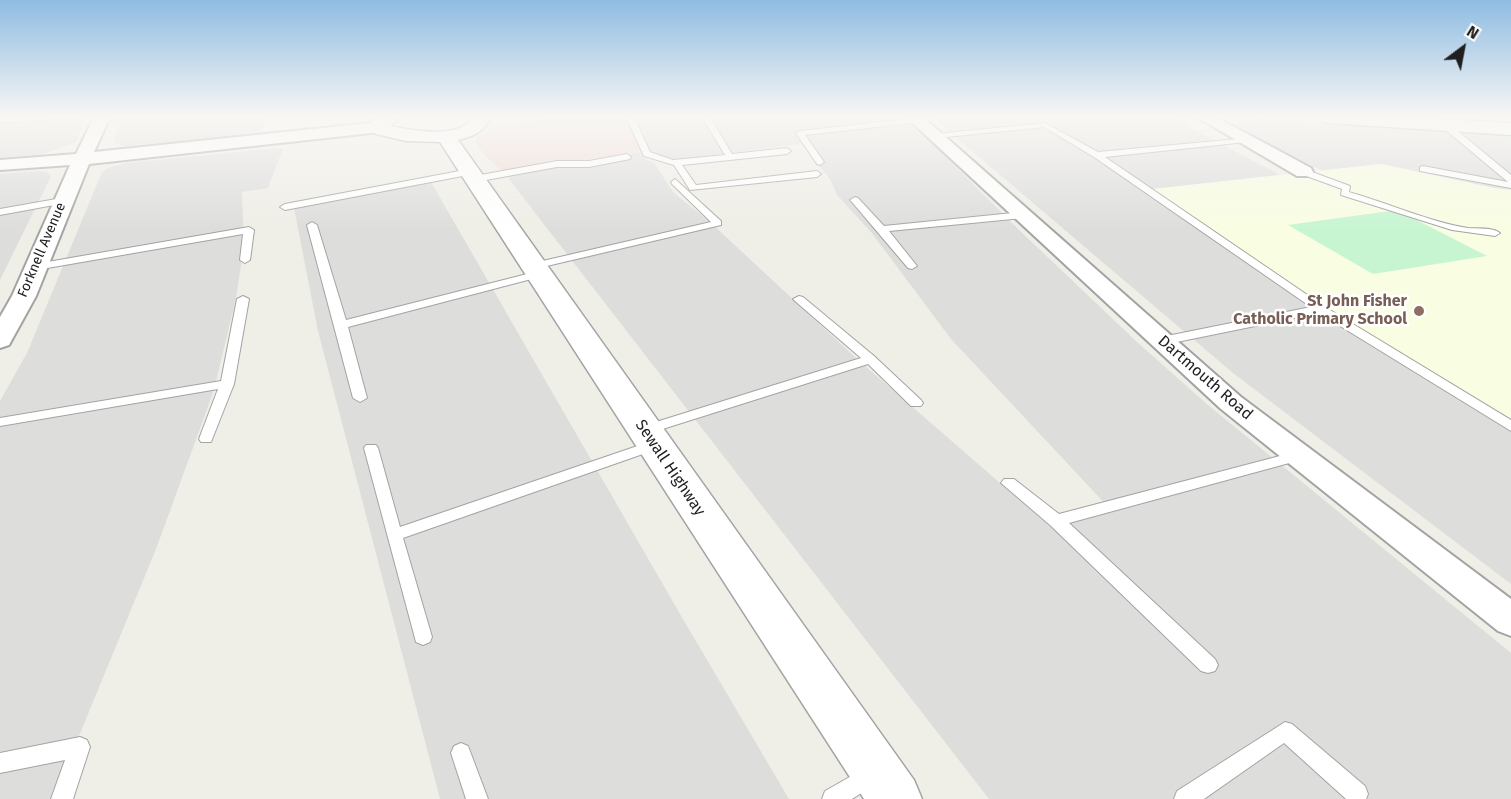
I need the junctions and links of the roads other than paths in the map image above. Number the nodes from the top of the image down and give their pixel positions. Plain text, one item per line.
1 (84, 154) edge
2 (121, 154) edge
3 (458, 154) edge
4 (648, 154) edge
5 (728, 154) edge
6 (756, 154) edge
7 (815, 154) edge
8 (956, 154) edge
9 (1104, 154) edge
10 (1272, 154) edge
11 (1480, 154) edge
12 (1097, 155) joint
13 (730, 157) junction
14 (627, 158) dead end
15 (82, 159) junction
16 (820, 162) dead end
17 (677, 163) junction
18 (0, 165) edge
19 (1423, 168) dead end
20 (1304, 172) joint
21 (817, 174) dead end
22 (472, 176) junction
23 (1511, 180) edge
24 (675, 182) dead end
25 (1511, 185) edge
26 (855, 200) dead end
27 (62, 201) junction
28 (285, 207) dead end
29 (0, 212) edge
30 (1023, 215) junction
31 (312, 225) dead end
32 (882, 229) junction
33 (1495, 233) dead end
34 (245, 260) dead end
35 (912, 266) dead end
36 (36, 267) junction
37 (536, 270) junction
38 (243, 299) dead end
39 (799, 299) dead end
40 (1321, 309) junction
41 (341, 325) junction
42 (0, 340) edge
43 (1162, 341) junction
44 (870, 359) junction
45 (228, 384) junction
46 (360, 398) dead end
47 (916, 403) dead end
48 (0, 422) edge
49 (1511, 426) edge
50 (650, 437) junction
51 (206, 439) dead end
52 (371, 448) dead end
53 (1299, 456) junction
54 (1009, 483) dead end
55 (1056, 520) junction
56 (394, 535) junction
57 (1511, 620) edge
58 (423, 637) dead end
59 (1208, 665) dead end
60 (461, 753) dead end
61 (0, 763) edge
62 (885, 785) edge
63 (1357, 794) dead end
64 (62, 799) edge
65 (477, 799) edge
66 (833, 799) edge
67 (1185, 799) edge

1 - 15 street, Forknell Avenue
2 - 15 street
3 - 22 street, Sewall Highway
4 - 17 lane
5 - 13 lane
6 - 13 lane
7 - 16 lane
8 - 30 street, Dartmouth Road
9 - 12 lane
10 - 20 street
11 - 23 lane
12 - 40 lane
13 - 17 lane
14 - 22 lane
15 - 18 street
15 - 27 street, Forknell Avenue
17 - 21 lane
19 - 25 lane
20 - 33 lane
22 - 28 lane
22 - 37 street, Sewall Highway
24 - 37 lane
26 - 32 lane
27 - 29 lane
27 - 36 street, Forknell Avenue
30 - 32 lane
30 - 43 street, Dartmouth Road
31 - 41 lane
32 - 35 lane
34 - 36 lane
36 - 42 street, Forknell Avenue
37 - 41 lane
37 - 50 street, Sewall Highway
38 - 45 lane
39 - 44 lane
40 - 43 lane
40 - 49 lane
41 - 46 lane
43 - 53 street, Dartmouth Road
44 - 47 lane
44 - 50 lane
45 - 48 lane
45 - 51 lane
50 - 56 lane
50 - 62 street, Sewall Highway
52 - 56 lane
53 - 55 lane
53 - 57 street, Dartmouth Road
54 - 55 lane
55 - 59 lane
56 - 58 lane
60 - 65 lane
61 - 64 lane
62 - 66 lane
63 - 67 lane

